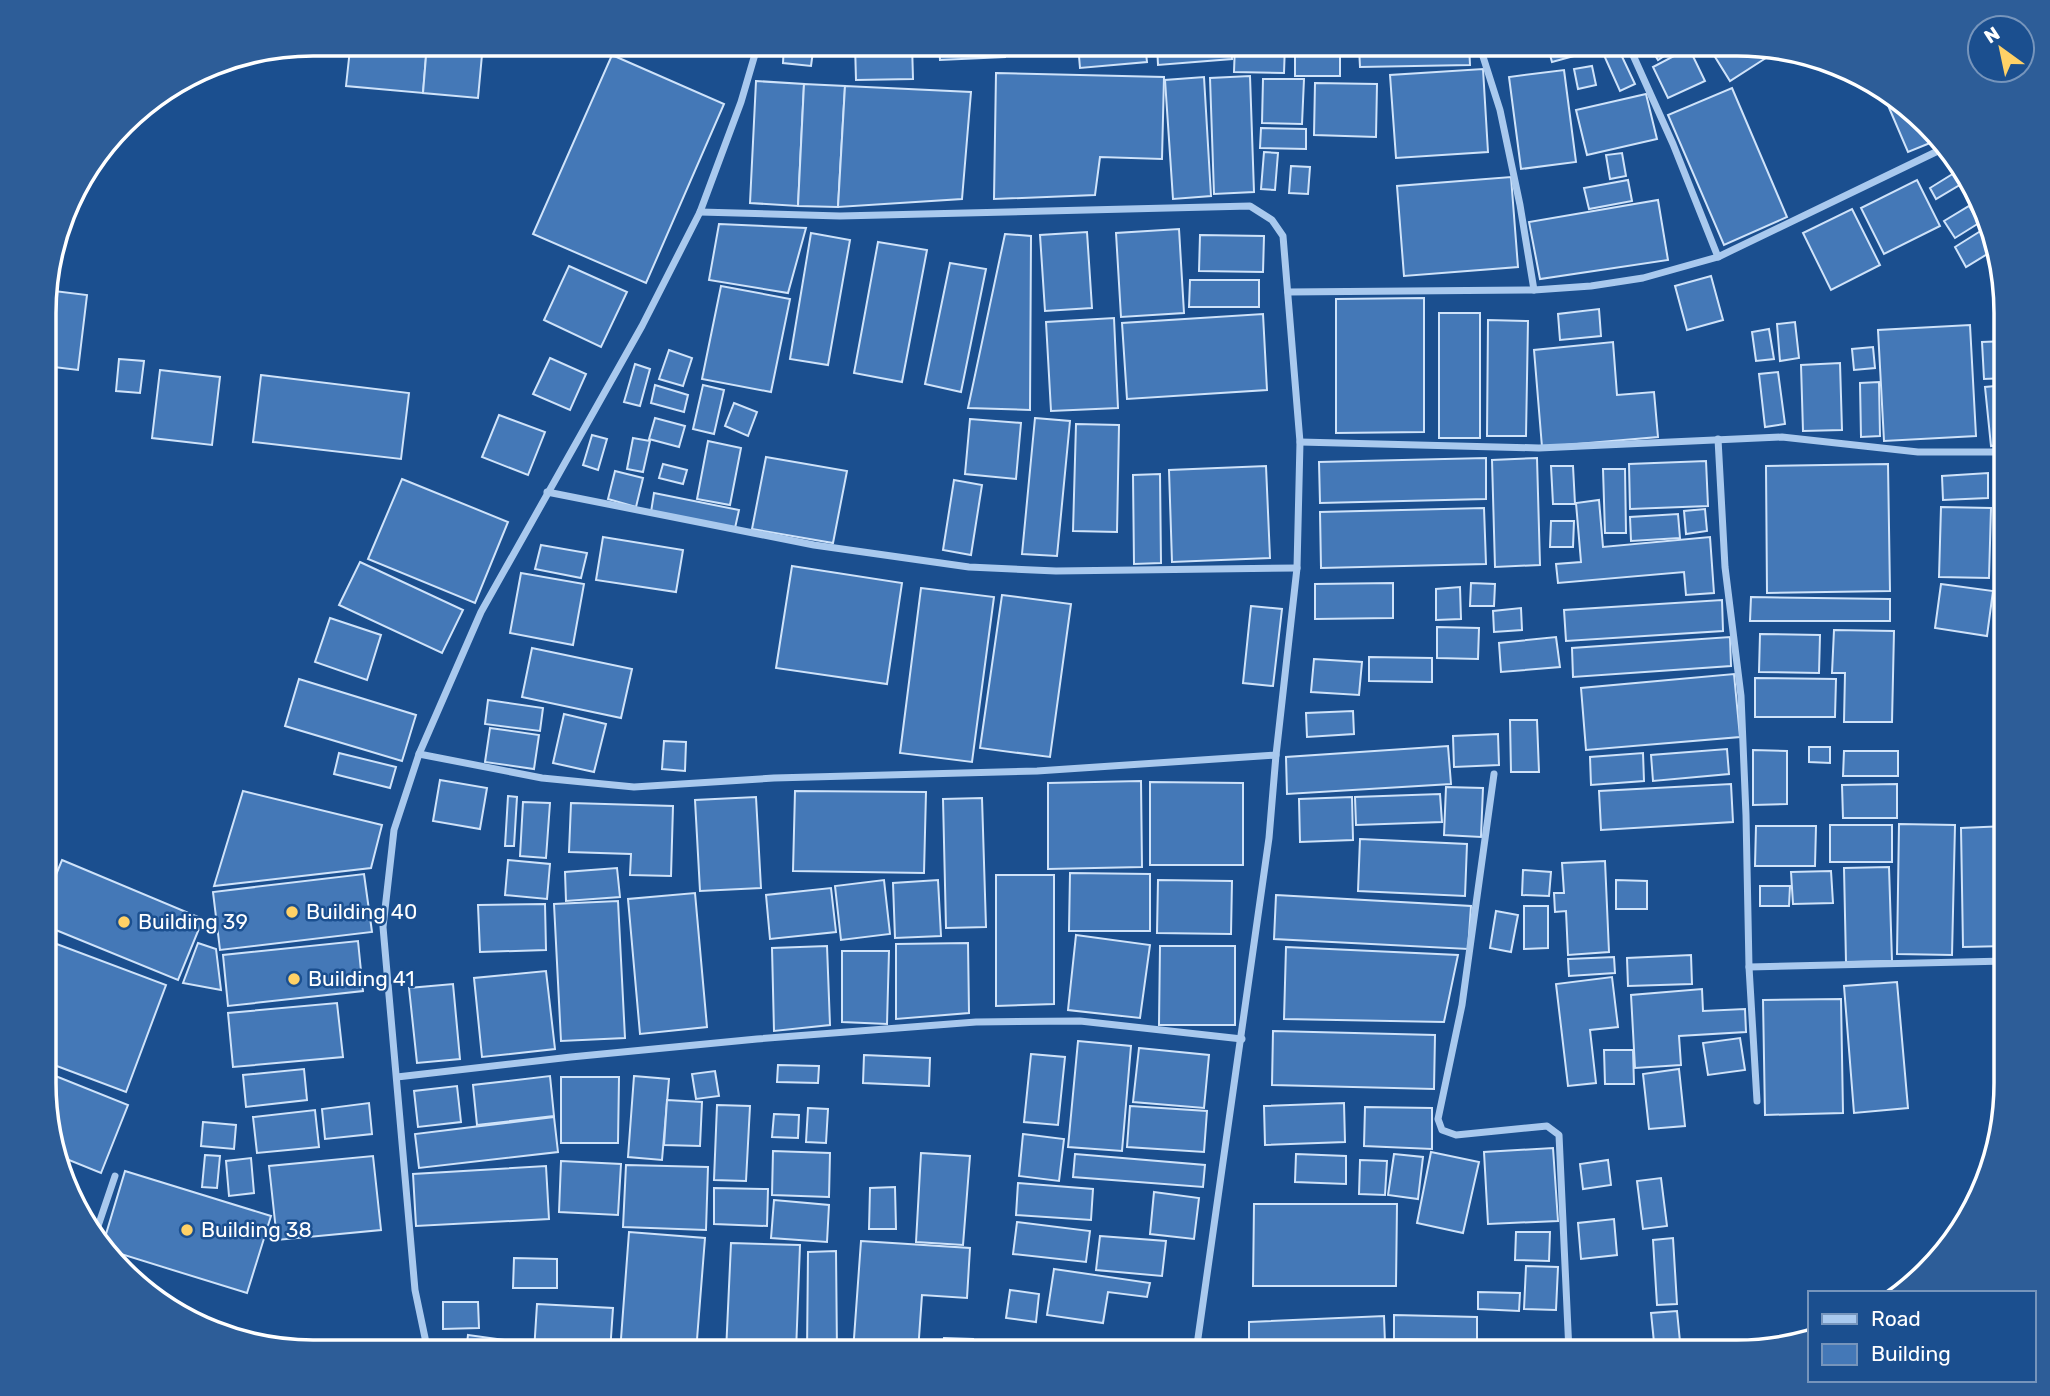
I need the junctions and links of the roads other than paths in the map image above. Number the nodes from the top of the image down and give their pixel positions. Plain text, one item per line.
1 (754, 56) edge
2 (1483, 56) edge
3 (1633, 56) edge
4 (1937, 151) edge
5 (700, 212) junction
6 (1718, 257) junction
7 (1534, 290) junction
8 (1288, 292) junction
9 (1718, 439) junction
10 (1300, 442) junction
11 (1994, 452) edge
12 (547, 492) junction
13 (1297, 568) junction
14 (419, 754) junction
15 (1276, 755) junction
16 (1494, 774) dead end
17 (1994, 961) edge
18 (1749, 967) junction
19 (1242, 1039) junction
20 (397, 1077) junction
21 (1757, 1101) dead end
22 (115, 1176) dead end
23 (99, 1225) edge
24 (425, 1340) edge
25 (1198, 1340) edge
26 (1568, 1340) edge

1 - 5 street
2 - 7 street
3 - 6 street
4 - 6 street
5 - 8 street
5 - 12 street
6 - 7 street
7 - 8 street
8 - 10 street
9 - 10 street
9 - 11 street
9 - 18 street
10 - 13 street
12 - 13 street
12 - 14 street
13 - 15 street
14 - 15 street
14 - 20 street
15 - 19 street
16 - 26 street
17 - 18 street
18 - 21 street
19 - 20 street
19 - 25 street
20 - 24 street
22 - 23 street

